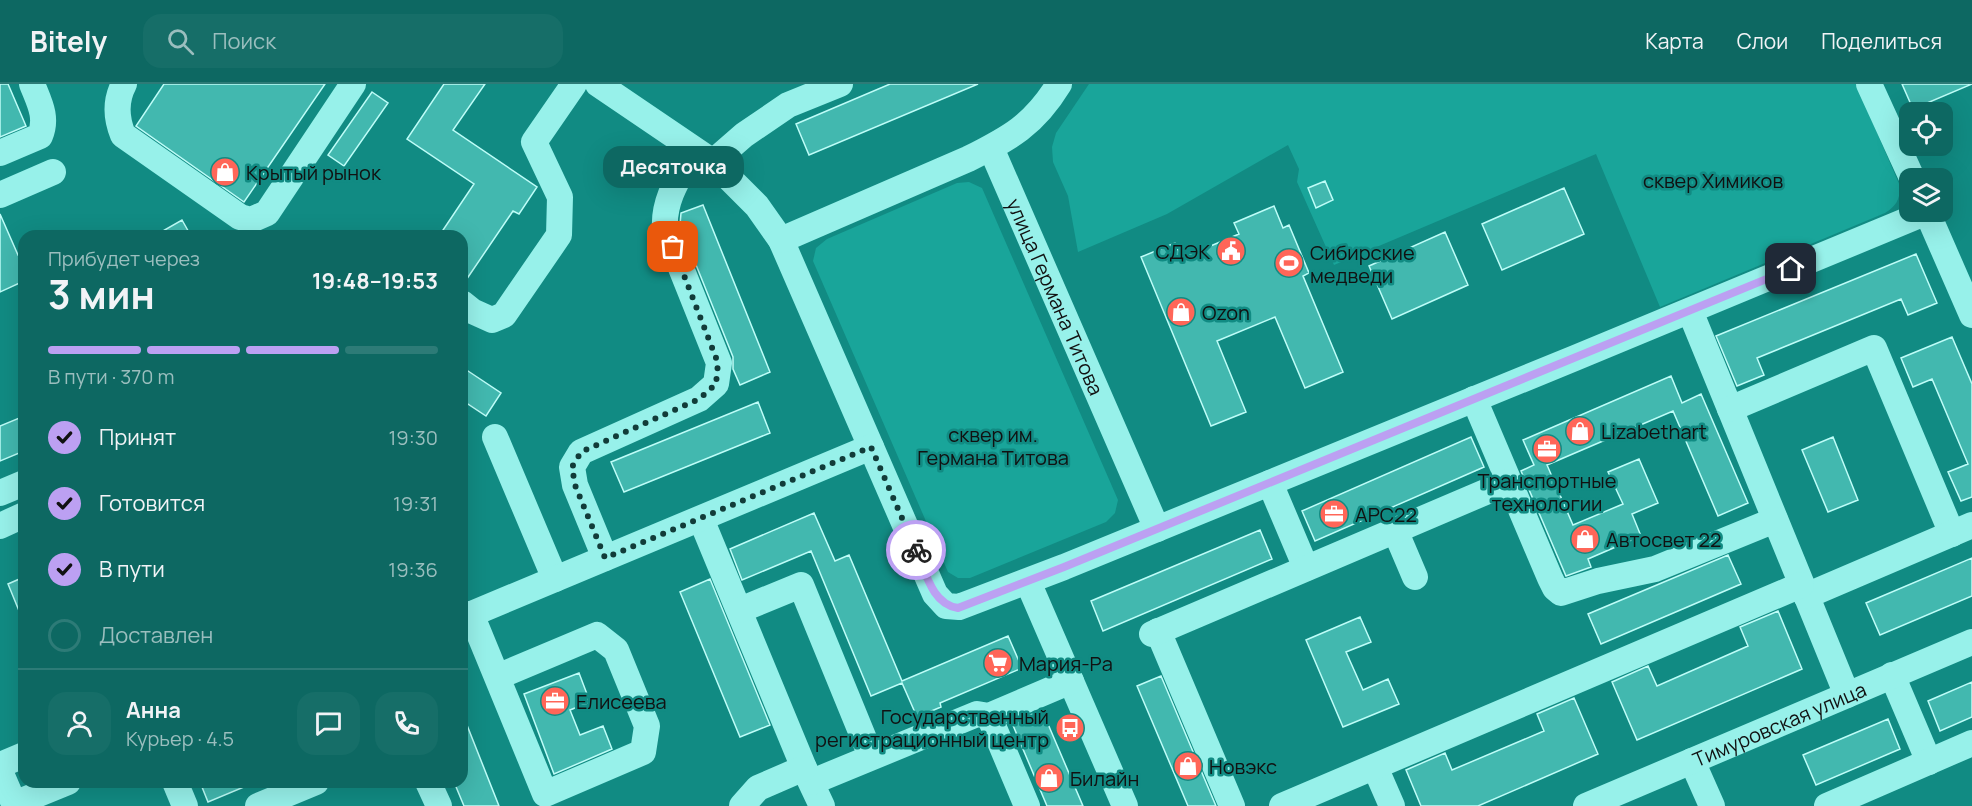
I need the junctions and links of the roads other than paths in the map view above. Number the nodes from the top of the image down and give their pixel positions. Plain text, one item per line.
1 (32, 84) edge
2 (124, 84) edge
3 (353, 84) edge
4 (574, 84) edge
5 (598, 84) edge
6 (840, 84) edge
7 (1059, 84) edge
8 (1869, 84) edge
9 (991, 148) junction
10 (0, 153) edge
11 (703, 156) junction
12 (1907, 168) edge
13 (53, 172) dead end
14 (0, 195) edge
15 (1903, 222) edge
16 (1931, 222) edge
17 (781, 240) junction
18 (468, 308) edge
19 (1690, 311) junction
20 (1972, 315) edge
21 (1474, 399) junction
22 (1730, 409) junction
23 (495, 437) dead end
24 (871, 447) junction
25 (1509, 482) junction
26 (1270, 483) junction
27 (18, 486) edge
28 (0, 494) edge
29 (18, 518) edge
30 (701, 519) junction
31 (1775, 520) junction
32 (0, 526) edge
33 (1157, 529) junction
34 (1395, 530) junction
35 (1962, 530) edge
36 (605, 558) junction
37 (1306, 568) junction
38 (1415, 577) dead end
39 (555, 579) junction
40 (1028, 582) junction
41 (1804, 591) junction
42 (740, 610) junction
43 (468, 616) edge
44 (468, 618) edge
45 (1972, 642) edge
46 (1892, 675) junction
47 (497, 677) junction
48 (1071, 681) junction
49 (1847, 694) junction
50 (989, 716) junction
51 (1972, 743) edge
52 (872, 756) junction
53 (18, 758) edge
54 (1692, 761) junction
55 (1929, 762) junction
56 (0, 765) edge
57 (1375, 766) junction
58 (0, 771) edge
59 (808, 775) junction
60 (54, 788) edge
61 (178, 788) edge
62 (302, 788) edge
63 (431, 788) edge
64 (14, 805) edge
65 (185, 806) edge
66 (258, 806) edge
67 (439, 806) edge
68 (742, 806) edge
69 (822, 806) edge
70 (1027, 806) edge
71 (1125, 806) edge
72 (1232, 806) edge
73 (1282, 806) edge
74 (1392, 806) edge
75 (1586, 806) edge
76 (1712, 806) edge
77 (1827, 806) edge

1 - 10 street
2 - 3 street
4 - 18 street
5 - 11 street
6 - 11 street
7 - 9 street
8 - 12 street
9 - 17 street
9 - 33 street, улица Германа Титова
11 - 17 street
11 - 36 street
13 - 14 street
15 - 19 street
16 - 20 street
17 - 24 street
19 - 21 street
19 - 22 street
21 - 25 street
21 - 26 street
22 - 31 street
22 - 35 street
23 - 39 street
24 - 30 street
24 - 40 street
25 - 31 street
25 - 34 street
26 - 33 street
26 - 37 street
27 - 28 street
29 - 32 street
30 - 36 street
30 - 42 street
31 - 41 street
33 - 40 street
34 - 37 street
34 - 38 street
35 - 41 street
36 - 39 street
37 - 72 street
39 - 43 street
40 - 48 street
41 - 49 street
41 - 57 street
42 - 52 street
42 - 59 street
44 - 47 street
45 - 46 street, Тимуровская улица
46 - 49 street, Тимуровская улица
46 - 55 street
47 - 47 street
48 - 50 street
48 - 71 street
49 - 54 street, Тимуровская улица
50 - 52 street
50 - 70 street
51 - 55 street
52 - 59 street
53 - 56 street
54 - 75 street, Тимуровская улица
54 - 76 street
55 - 77 street
57 - 73 street
57 - 74 street
58 - 64 street
59 - 68 street
59 - 69 street
60 - 64 street
61 - 65 street
62 - 66 street
63 - 67 street

